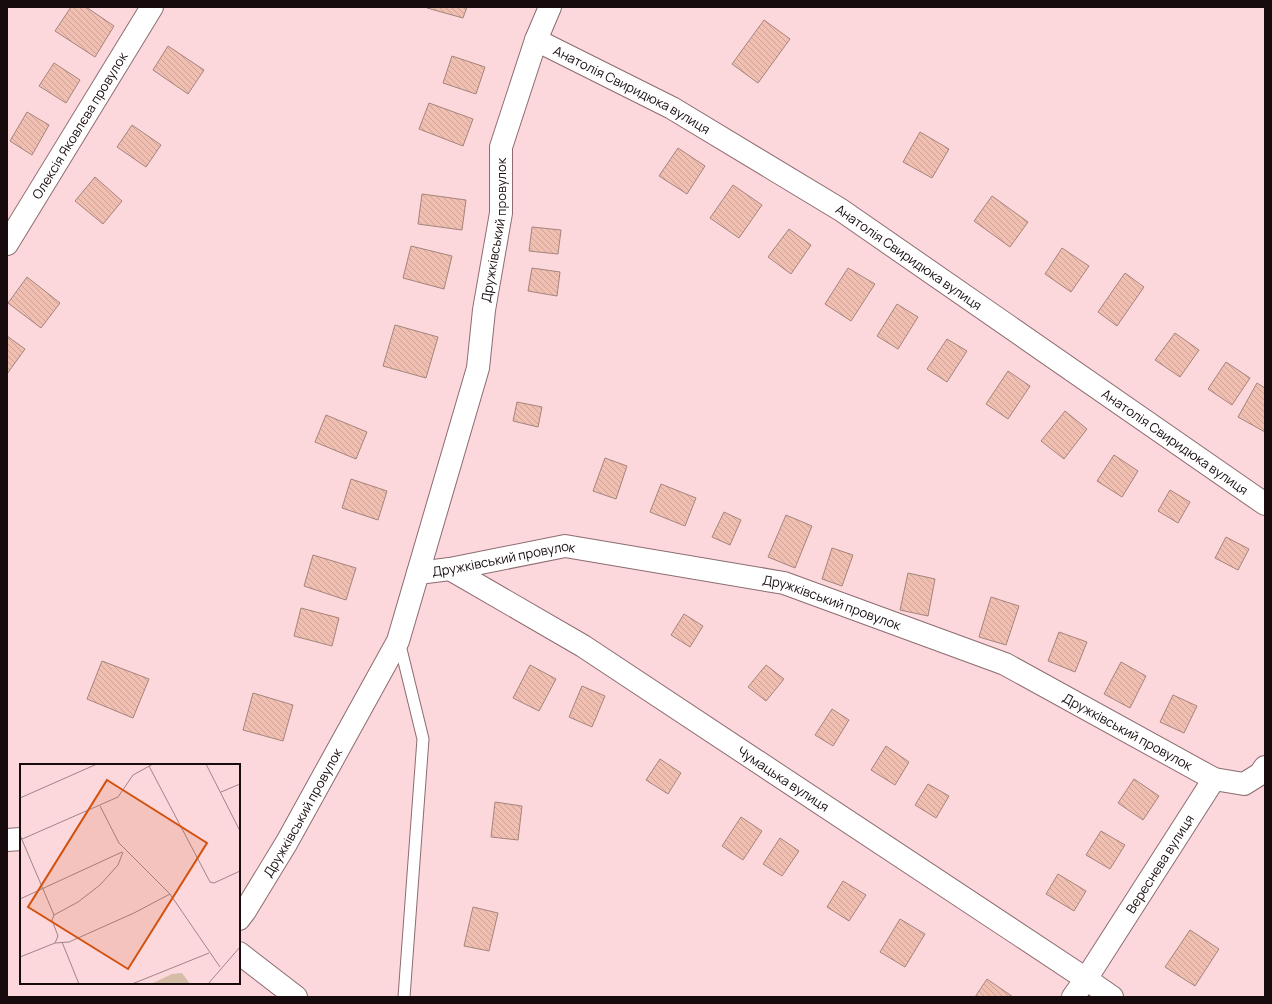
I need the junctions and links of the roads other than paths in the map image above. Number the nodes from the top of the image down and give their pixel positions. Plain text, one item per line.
1 (152, 7) edge
2 (550, 7) edge
3 (536, 40) junction
4 (7, 244) edge
5 (1265, 504) edge
6 (450, 569) junction
7 (418, 573) junction
8 (398, 641) junction
9 (1265, 767) edge
10 (1214, 779) junction
11 (20, 839) edge
12 (7, 840) edge
13 (240, 918) edge
14 (240, 954) edge
15 (1086, 978) junction
16 (296, 997) edge
17 (404, 997) edge
18 (1073, 997) edge
19 (1112, 997) edge

1 - 4 street, Олексія Яковлєва провулок
2 - 3 street, Дружківський провулок
3 - 5 street, Анатолія Свиридюка вулиця
3 - 7 street, Дружківський провулок
6 - 7 street, Дружківський провулок
6 - 10 street, Дружківський провулок
6 - 15 street, Чумацька вулиця
7 - 8 street, Дружківський провулок
8 - 13 street, Дружківський провулок
8 - 17 lane
9 - 10 street
10 - 15 street, Вереснева вулиця
11 - 12 street
14 - 16 street
15 - 18 street, Вереснева вулиця
15 - 19 street, Чумацька вулиця

